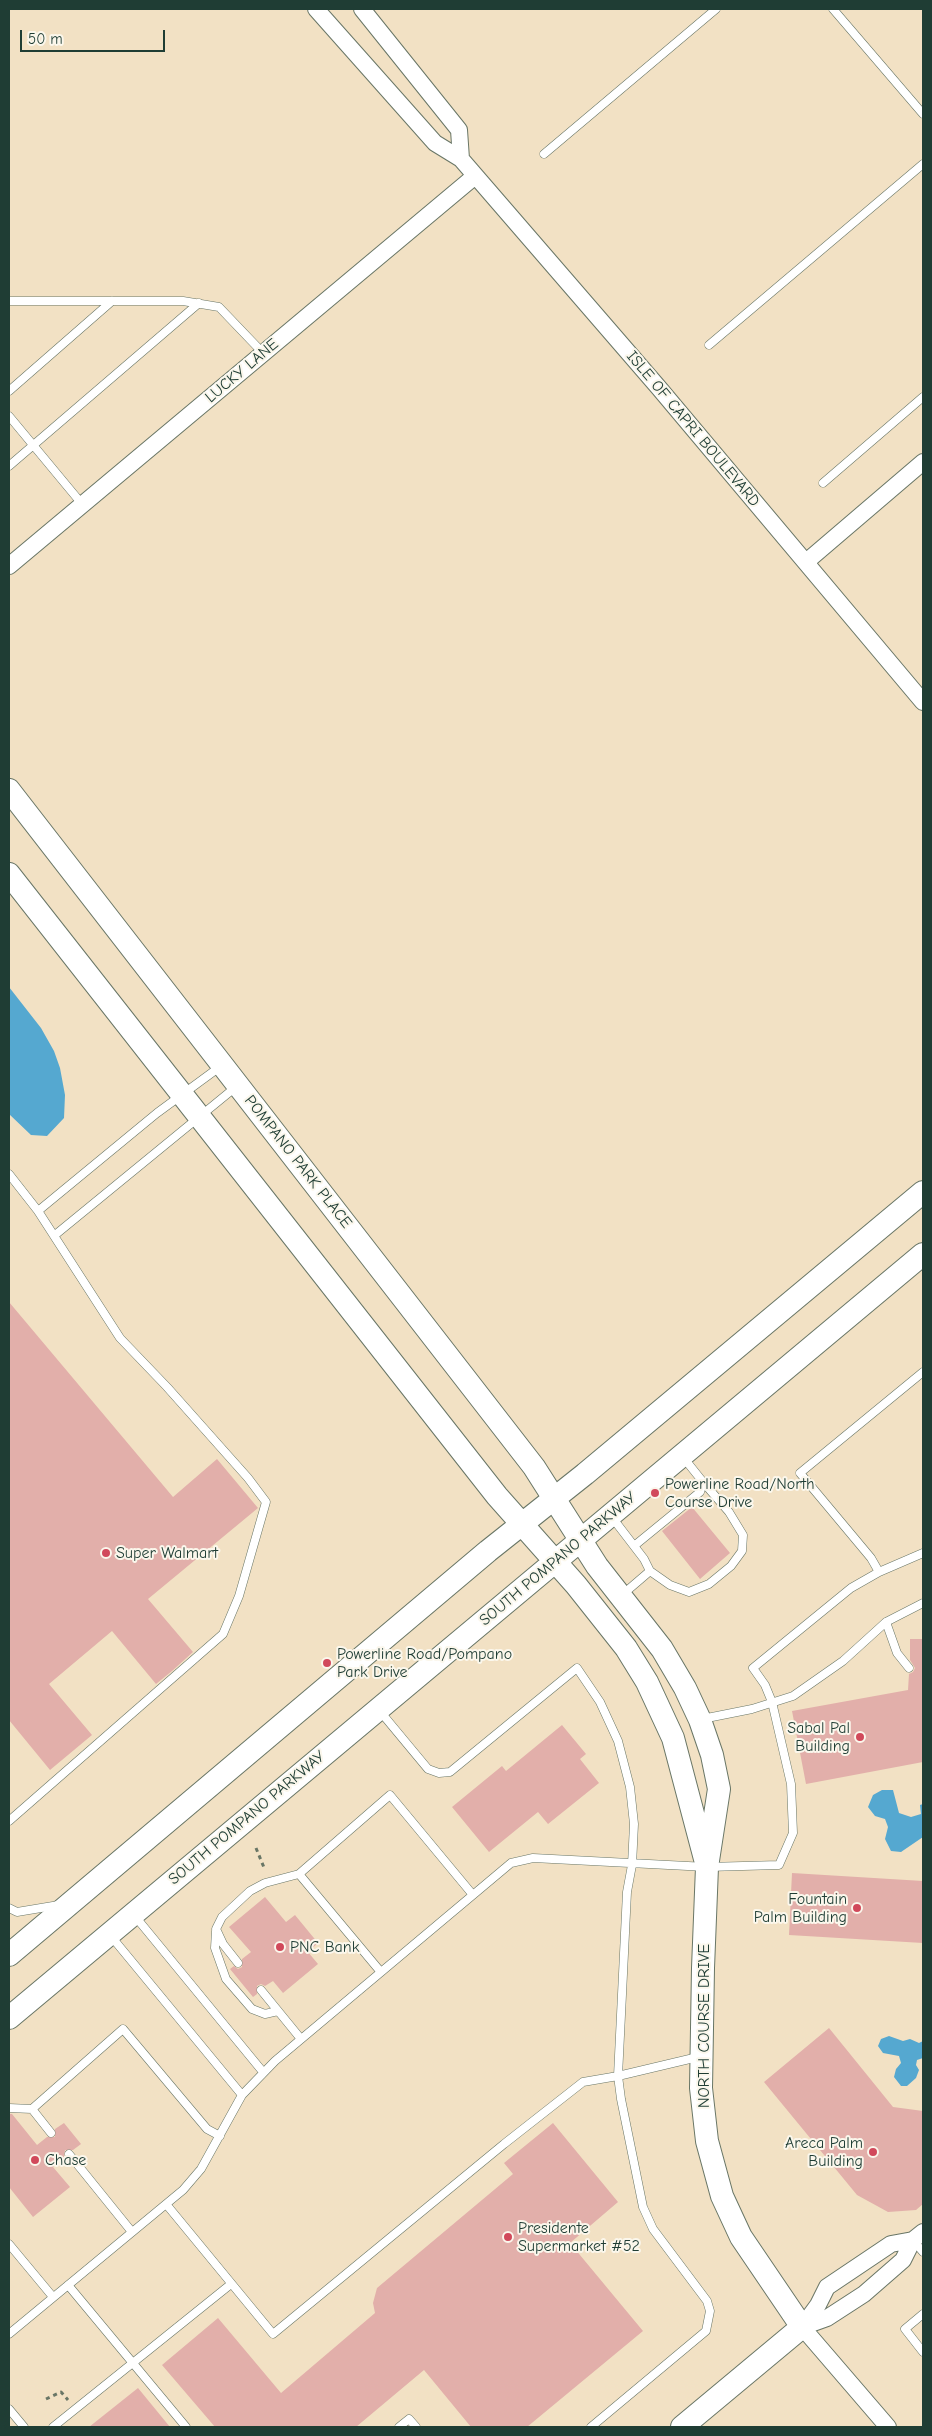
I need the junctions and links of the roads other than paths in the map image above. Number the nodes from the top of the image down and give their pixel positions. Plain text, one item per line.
1 (316, 9) edge
2 (362, 9) edge
3 (716, 9) edge
4 (833, 9) edge
5 (923, 114) edge
6 (544, 154) dead end
7 (461, 159) junction
8 (923, 164) edge
9 (475, 176) junction
10 (9, 301) edge
11 (112, 301) junction
12 (200, 303) junction
13 (710, 345) dead end
14 (263, 353) junction
15 (9, 391) edge
16 (923, 398) edge
17 (9, 416) edge
18 (34, 446) junction
19 (923, 462) edge
20 (9, 466) edge
21 (823, 483) dead end
22 (82, 504) junction
23 (806, 562) junction
24 (9, 566) edge
25 (923, 702) edge
26 (9, 790) edge
27 (9, 874) edge
28 (222, 1065) junction
29 (238, 1085) junction
30 (183, 1096) junction
31 (200, 1118) junction
32 (9, 1174) edge
33 (923, 1192) edge
34 (38, 1211) junction
35 (55, 1236) junction
36 (923, 1256) edge
37 (923, 1372) edge
38 (681, 1456) junction
39 (704, 1482) junction
40 (555, 1498) junction
41 (610, 1515) junction
42 (522, 1524) junction
43 (581, 1540) junction
44 (634, 1546) junction
45 (923, 1553) edge
46 (555, 1561) junction
47 (650, 1571) junction
48 (879, 1572) junction
49 (621, 1596) junction
50 (923, 1603) edge
51 (886, 1622) junction
52 (909, 1668) dead end
53 (772, 1702) junction
54 (378, 1709) junction
55 (700, 1720) junction
56 (9, 1821) edge
57 (632, 1864) junction
58 (707, 1867) junction
59 (299, 1874) junction
60 (473, 1895) junction
61 (68, 1904) junction
62 (9, 1908) edge
63 (132, 1914) junction
64 (216, 1929) junction
65 (109, 1934) junction
66 (9, 1955) edge
67 (238, 1963) dead end
68 (380, 1971) junction
69 (261, 1990) dead end
70 (278, 2011) junction
71 (9, 2018) edge
72 (301, 2039) junction
73 (700, 2056) junction
74 (263, 2072) junction
75 (618, 2076) junction
76 (242, 2095) junction
77 (9, 2108) edge
78 (32, 2109) junction
79 (51, 2133) dead end
80 (220, 2136) junction
81 (68, 2154) dead end
82 (166, 2204) junction
83 (132, 2232) junction
84 (920, 2241) edge
85 (9, 2244) edge
86 (231, 2284) junction
87 (68, 2285) junction
88 (52, 2297) junction
89 (923, 2314) edge
90 (802, 2327) junction
91 (9, 2334) edge
92 (923, 2352) edge
93 (132, 2363) junction
94 (9, 2409) edge
95 (24, 2427) edge
96 (53, 2427) edge
97 (186, 2427) edge
98 (399, 2427) edge
99 (416, 2427) edge
100 (591, 2427) edge
101 (682, 2427) edge
102 (888, 2427) edge

1 - 7 street, ISLE OF CAPRI BOULEVARD
2 - 7 street
3 - 6 lane
4 - 5 lane
7 - 9 street, ISLE OF CAPRI BOULEVARD
8 - 13 lane
9 - 14 street, LUCKY LANE
9 - 23 street, ISLE OF CAPRI BOULEVARD
10 - 11 lane
11 - 12 lane
11 - 15 lane
12 - 14 lane
12 - 18 lane
14 - 22 street, LUCKY LANE
16 - 21 lane
17 - 18 lane
18 - 20 lane
18 - 22 lane
19 - 23 street
22 - 24 street, LUCKY LANE
23 - 25 street, ISLE OF CAPRI BOULEVARD
26 - 28 street, POMPANO PARK PLACE
27 - 30 street
28 - 29 street, POMPANO PARK PLACE
28 - 30 lane
29 - 31 lane
29 - 40 street, POMPANO PARK PLACE
30 - 31 street
30 - 34 lane
31 - 35 lane
31 - 42 street
32 - 34 lane
33 - 40 street
34 - 35 lane
35 - 56 lane
36 - 38 street, SOUTH POMPANO PARKWAY
37 - 48 lane
38 - 39 lane
38 - 41 street, SOUTH POMPANO PARKWAY
39 - 44 lane
39 - 47 lane
40 - 42 street
40 - 43 street, POMPANO PARK PLACE
41 - 43 street, SOUTH POMPANO PARKWAY
41 - 44 lane
42 - 46 street, NORTH COURSE DRIVE
42 - 61 street
43 - 46 street, SOUTH POMPANO PARKWAY
43 - 49 street, NORTH COURSE DRIVE
44 - 47 lane
45 - 48 lane
46 - 54 street, SOUTH POMPANO PARKWAY
46 - 58 street, NORTH COURSE DRIVE
47 - 49 lane
48 - 53 lane
49 - 55 street, NORTH COURSE DRIVE
50 - 51 lane
51 - 52 lane
51 - 53 lane
53 - 55 lane
53 - 58 lane
54 - 57 lane
54 - 63 street, SOUTH POMPANO PARKWAY
55 - 58 street, NORTH COURSE DRIVE
57 - 58 lane
57 - 60 lane
57 - 75 lane
58 - 73 street, NORTH COURSE DRIVE
59 - 60 lane
59 - 64 lane
59 - 68 lane
60 - 68 lane
61 - 62 lane
61 - 66 street
63 - 65 street, SOUTH POMPANO PARKWAY
63 - 74 lane
64 - 67 lane
64 - 70 lane
65 - 71 street, SOUTH POMPANO PARKWAY
65 - 76 lane
68 - 72 lane
69 - 70 lane
70 - 72 lane
72 - 74 lane
73 - 75 lane
73 - 90 street, NORTH COURSE DRIVE
74 - 76 lane
75 - 86 lane
75 - 100 lane
76 - 80 lane
77 - 78 lane
78 - 79 lane
78 - 80 lane
80 - 82 lane
81 - 83 lane
82 - 83 lane
82 - 86 lane
83 - 87 lane
84 - 90 street
84 - 90 street
85 - 88 lane
86 - 93 lane
87 - 88 lane
87 - 93 lane
88 - 91 lane
89 - 92 lane
90 - 101 street
90 - 102 street, NORTH COURSE DRIVE
93 - 96 lane
93 - 97 lane
94 - 95 lane
98 - 99 lane

